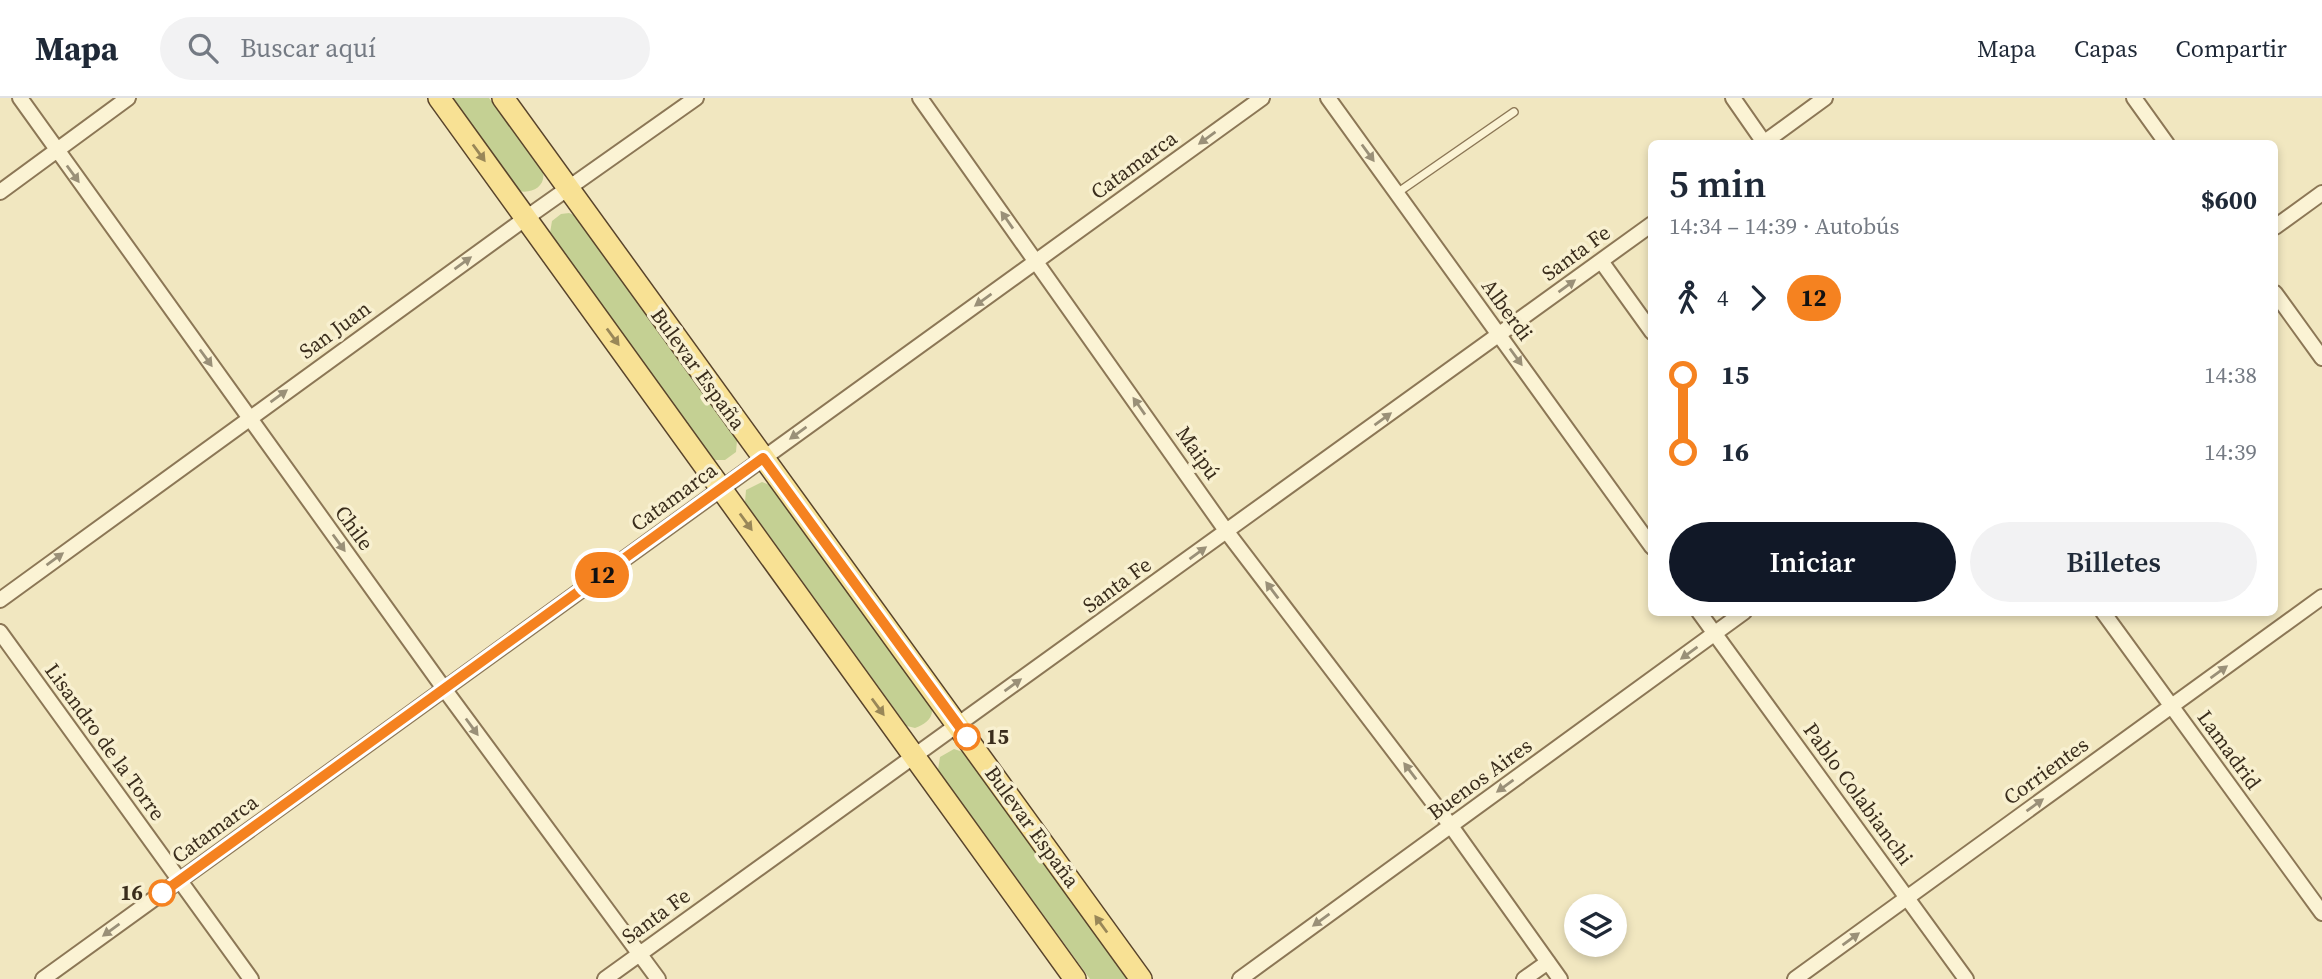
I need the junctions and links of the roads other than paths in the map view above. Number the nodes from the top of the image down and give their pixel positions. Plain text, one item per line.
1 (20, 98) edge
2 (128, 98) edge
3 (439, 98) edge
4 (503, 98) edge
5 (696, 98) edge
6 (920, 98) edge
7 (1262, 98) edge
8 (1328, 98) edge
9 (1733, 98) edge
10 (1825, 98) edge
11 (2134, 98) edge
12 (1514, 112) dead end
13 (1762, 140) edge
14 (1768, 140) edge
15 (2164, 140) edge
16 (57, 151) junction
17 (568, 189) junction
18 (0, 192) edge
19 (1397, 193) junction
20 (2322, 193) edge
21 (526, 218) junction
22 (2278, 225) edge
23 (1648, 227) edge
24 (1036, 261) junction
25 (1601, 261) junction
26 (2278, 297) edge
27 (1648, 326) edge
28 (1499, 335) junction
29 (2322, 358) edge
30 (249, 418) junction
31 (763, 458) junction
32 (722, 488) junction
33 (1227, 532) junction
34 (1648, 541) edge
35 (2322, 597) edge
36 (0, 600) edge
37 (1702, 616) edge
38 (1739, 616) edge
39 (2106, 616) edge
40 (0, 632) edge
41 (1715, 634) junction
42 (445, 690) junction
43 (2171, 707) junction
44 (958, 725) junction
45 (913, 756) junction
46 (1451, 826) junction
47 (179, 881) junction
48 (1908, 898) junction
49 (2322, 913) edge
50 (639, 954) junction
51 (1548, 962) junction
52 (43, 979) edge
53 (251, 979) edge
54 (605, 979) edge
55 (658, 979) edge
56 (1075, 979) edge
57 (1141, 979) edge
58 (1240, 979) edge
59 (1524, 979) edge
60 (1560, 979) edge
61 (1795, 979) edge
62 (1966, 979) edge

1 - 16 street, Chile
2 - 16 street
3 -> 21 main road
4 - 17 main road, Bulevar España
5 - 17 street, San Juan
24 -> 6 street, Maipú
7 -> 24 street, Catamarca
8 -> 19 street, Alberdi
9 - 13 street
10 - 14 street
11 - 15 street
12 - 19 lane
16 - 18 street
16 -> 30 street, Chile
17 - 21 street, San Juan
17 - 31 main road, Bulevar España
19 - 28 street, Alberdi
20 - 22 street
30 -> 21 street, San Juan
21 -> 32 main road
23 - 25 street, Santa Fe
24 -> 31 street, Catamarca
33 -> 24 street, Maipú
25 - 27 street
28 -> 25 street, Santa Fe
26 - 29 street
33 -> 28 street, Santa Fe
28 -> 34 street, Alberdi
36 -> 30 street, San Juan
30 -> 42 street, Chile
31 - 32 street, Catamarca
31 - 44 main road, Bulevar España
32 - 42 street, Catamarca
32 -> 45 main road
44 -> 33 street, Santa Fe
46 -> 33 street, Maipú
43 -> 35 street, Corrientes
37 - 41 street
38 - 41 street, Buenos Aires
39 - 43 street, Lamadrid
40 - 47 street, Lisandro de la Torre
41 -> 46 street, Buenos Aires
41 - 48 street, Pablo Colabianchi
42 - 47 street, Catamarca
42 -> 50 street, Chile
48 -> 43 street, Corrientes
43 - 49 street, Lamadrid
44 - 45 street, Santa Fe
57 -> 44 main road, Bulevar España
45 - 50 street, Santa Fe
45 - 56 main road
46 - 51 street, Maipú
46 -> 58 street, Buenos Aires
47 -> 52 street, Catamarca
47 - 53 street, Lisandro de la Torre
61 -> 48 street, Corrientes
48 - 62 street, Pablo Colabianchi
50 - 54 street, Santa Fe
50 - 55 street, Chile
51 - 59 street
51 - 60 street, Maipú

